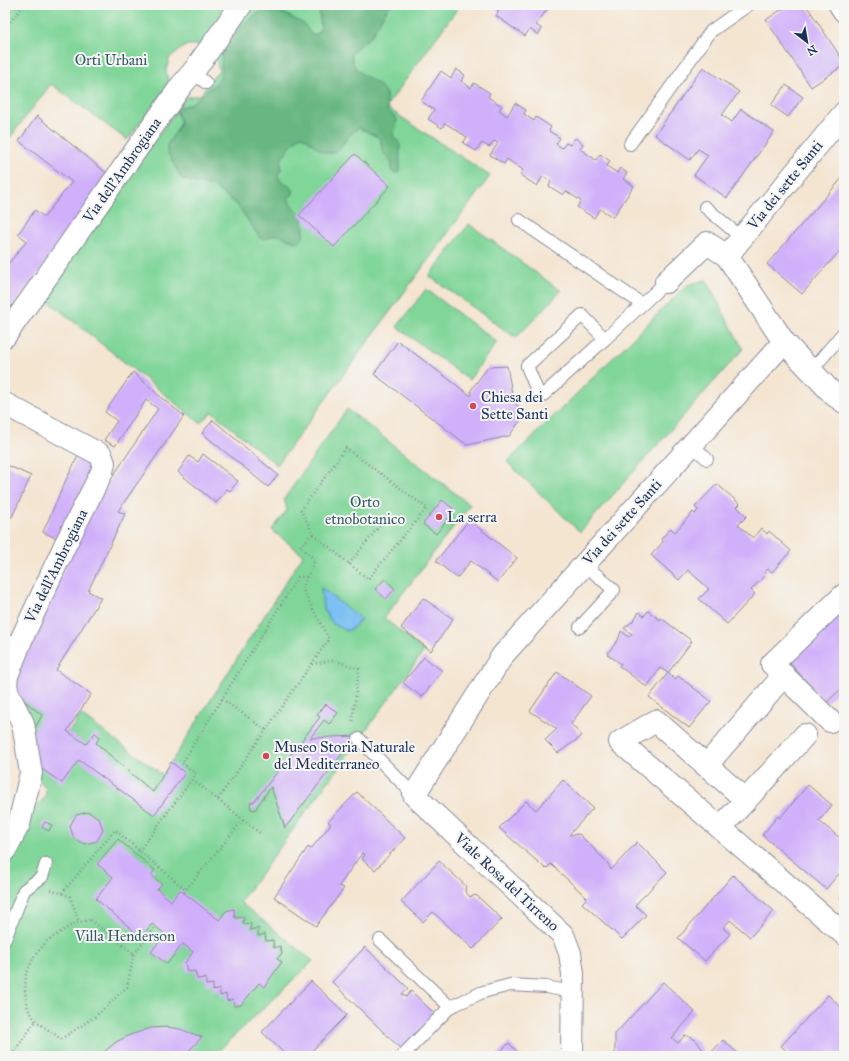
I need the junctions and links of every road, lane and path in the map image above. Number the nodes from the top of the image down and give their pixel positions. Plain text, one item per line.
1 (24, 5) edge
2 (241, 5) edge
3 (748, 5) edge
4 (840, 5) edge
5 (844, 10) edge
6 (5, 28) edge
7 (844, 113) edge
8 (630, 144) dead end
9 (705, 207) dead end
10 (519, 220) dead end
11 (742, 238) junction
12 (727, 256) junction
13 (666, 282) joint
14 (642, 304) junction
15 (5, 336) edge
16 (605, 339) junction
17 (841, 340) edge
18 (784, 342) junction
19 (812, 371) junction
20 (844, 402) edge
21 (5, 404) edge
22 (389, 514) dead end
23 (313, 534) junction
24 (349, 564) junction
25 (584, 564) junction
26 (306, 577) junction
27 (844, 595) edge
28 (580, 627) dead end
29 (312, 664) junction
30 (784, 675) junction
31 (222, 699) junction
32 (830, 721) dead end
33 (265, 729) junction
34 (805, 735) dead end
35 (359, 739) joint
36 (706, 766) junction
37 (192, 780) junction
38 (414, 795) junction
39 (218, 799) junction
40 (746, 800) junction
41 (243, 820) junction
42 (720, 828) junction
43 (260, 833) dead end
44 (5, 850) edge
45 (139, 851) junction
46 (46, 864) dead end
47 (32, 884) junction
48 (62, 894) junction
49 (11, 907) edge
50 (79, 922) junction
51 (156, 926) dead end
52 (844, 934) edge
53 (5, 939) edge
54 (380, 940) dead end
55 (134, 954) junction
56 (572, 992) junction
57 (450, 1007) junction
58 (36, 1020) junction
59 (12, 1056) edge
60 (402, 1056) edge
61 (572, 1056) edge

1 - 6 path
2 - 15 street, Via dell'Ambrogiana
3 - 8 lane
4 - 5 street
7 - 11 street, Via dei sette Santi
9 - 11 lane
10 - 14 lane
11 - 12 street, Via dei sette Santi
12 - 13 street
12 - 18 street
13 - 14 lane
14 - 16 lane
16 - 16 lane
17 - 19 lane
18 - 19 street
18 - 25 street, Via dei sette Santi
19 - 20 street
21 - 44 street, Via dell'Ambrogiana
22 - 24 path
23 - 24 path
23 - 24 path
23 - 26 path
25 - 28 lane
25 - 38 street, Via dei sette Santi
26 - 29 path
26 - 31 path
27 - 30 street
29 - 33 path
29 - 35 path
30 - 32 street
30 - 36 street
31 - 33 path
31 - 37 path
33 - 39 path
34 - 40 street
35 - 38 lane
36 - 40 street
36 - 42 street
37 - 39 path
37 - 45 path
38 - 56 street, Viale Rosa del Tirreno
39 - 41 path
40 - 42 street
41 - 43 path
41 - 45 path
42 - 52 street
45 - 48 path
46 - 47 lane
47 - 48 path
47 - 49 lane
48 - 50 path
49 - 53 lane
50 - 55 path
50 - 58 path
51 - 55 path
54 - 57 lane
55 - 58 path
56 - 57 lane
56 - 61 street, Viale Rosa del Tirreno
57 - 60 lane
58 - 59 path

